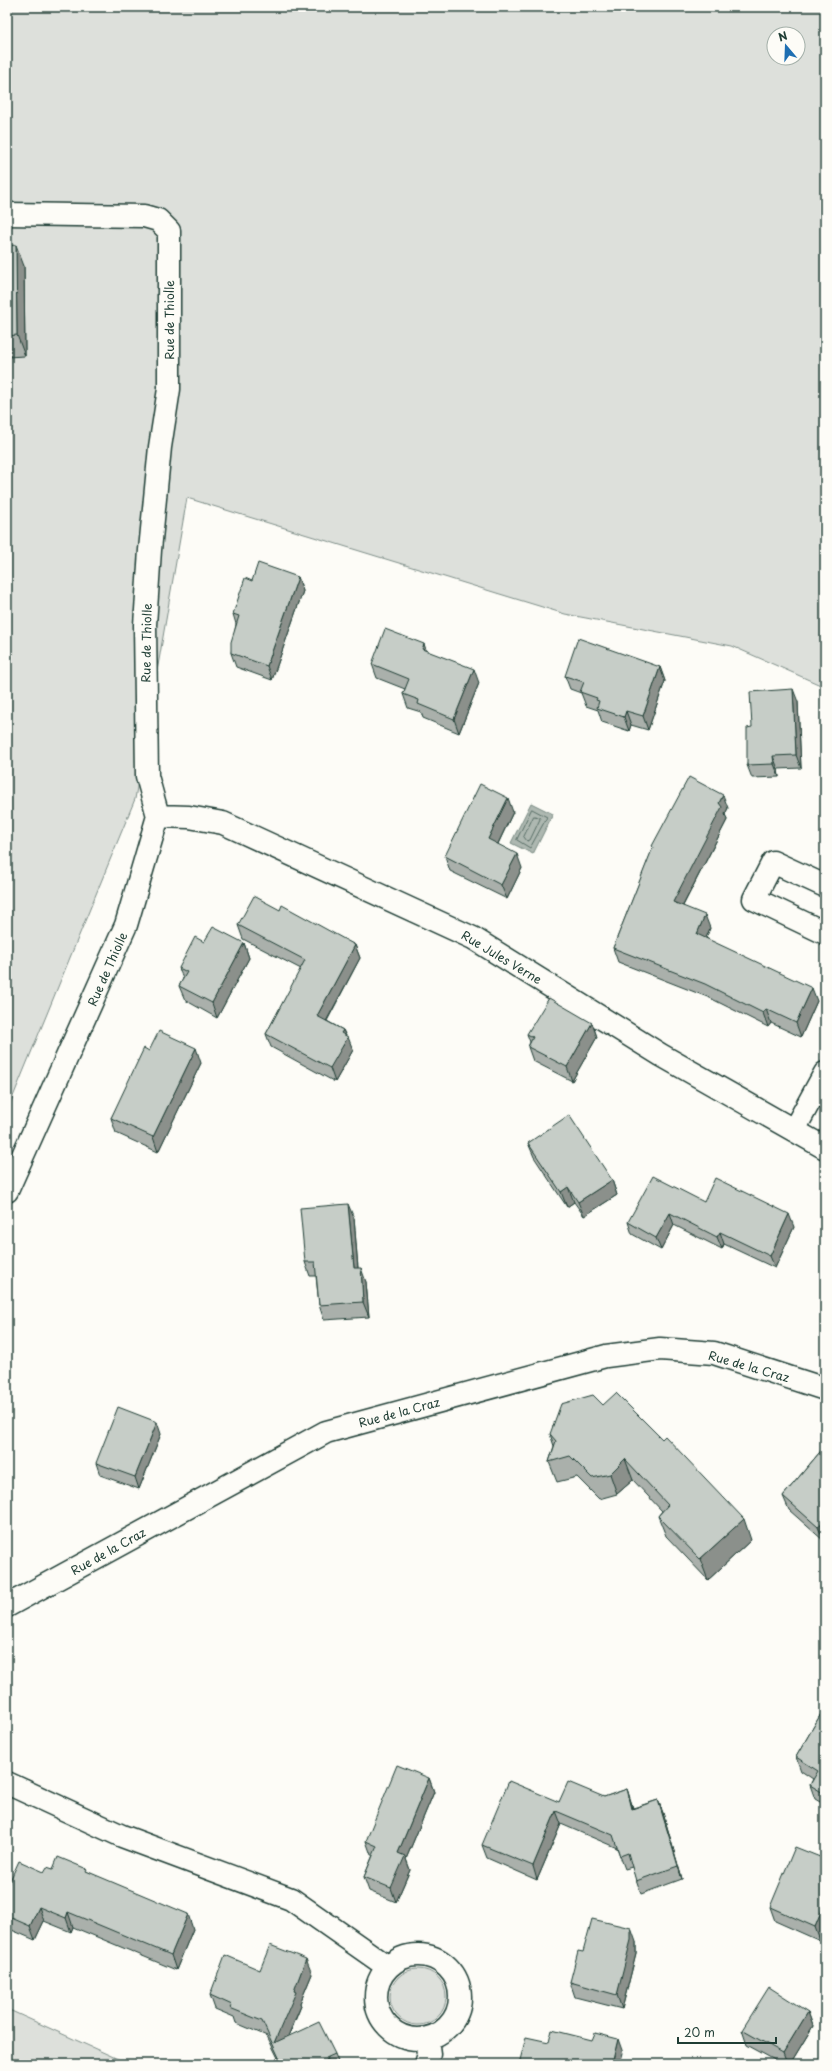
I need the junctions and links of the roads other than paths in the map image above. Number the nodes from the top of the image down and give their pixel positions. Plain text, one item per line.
1 (7, 214) edge
2 (158, 816) junction
3 (825, 886) edge
4 (825, 933) edge
5 (825, 1073) edge
6 (794, 1130) junction
7 (825, 1148) edge
8 (7, 1191) edge
9 (825, 1389) edge
10 (7, 1606) edge
11 (7, 1783) edge
12 (388, 1967) junction
13 (426, 2039) junction
14 (426, 2064) edge

1 - 2 street, Rue de Thiolle
2 - 6 street, Rue Jules Verne
2 - 8 street, Rue de Thiolle
3 - 4 street
5 - 6 street
6 - 7 street, Rue Jules Verne
9 - 10 street, Rue de la Craz
11 - 12 street
12 - 13 street
12 - 13 street
13 - 14 street

